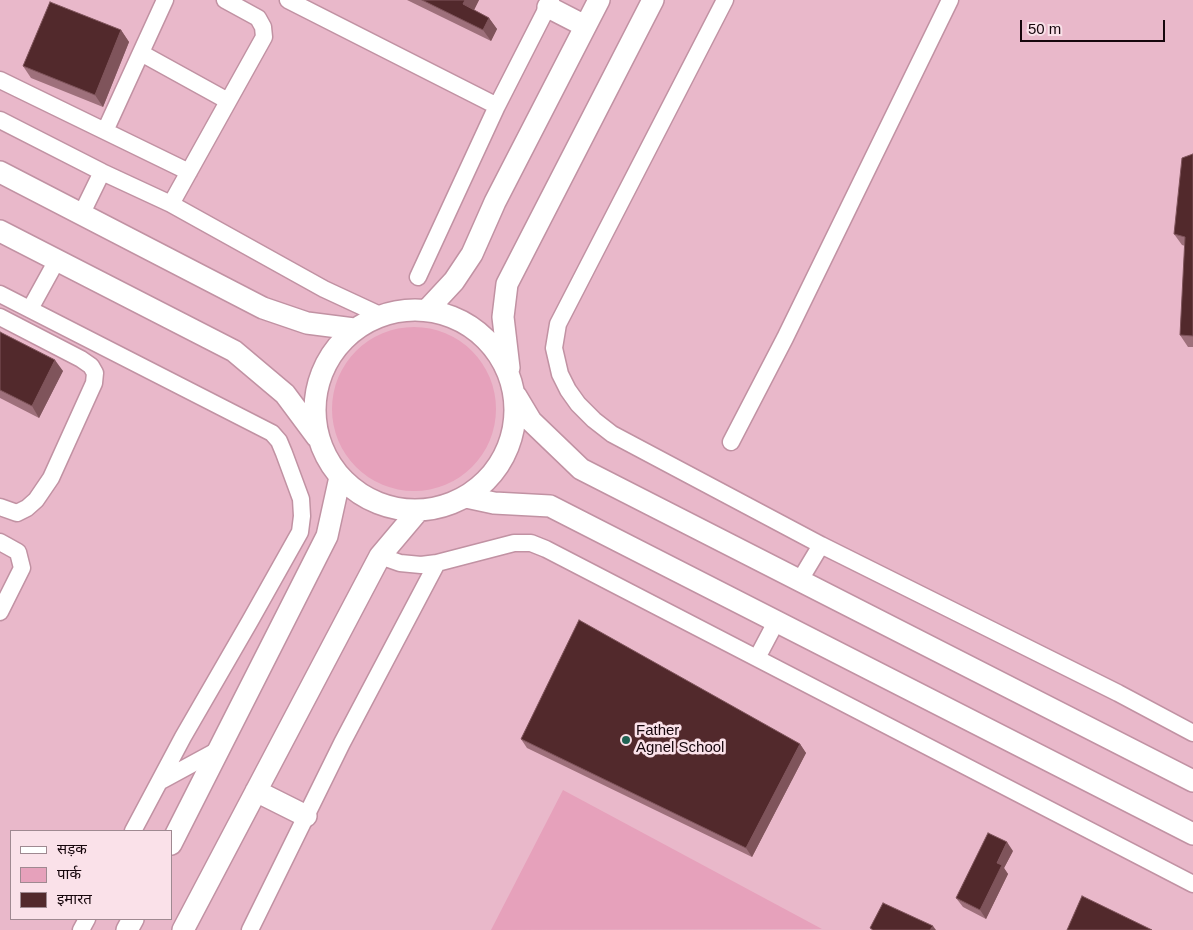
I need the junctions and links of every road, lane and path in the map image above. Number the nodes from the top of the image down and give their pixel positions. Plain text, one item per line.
1 (165, 0) edge
2 (225, 0) edge
3 (288, 0) edge
4 (599, 0) edge
5 (653, 0) edge
6 (725, 0) edge
7 (950, 0) edge
8 (549, 4) edge
9 (585, 26) junction
10 (141, 53) junction
11 (0, 80) edge
12 (228, 101) junction
13 (497, 106) junction
14 (0, 120) edge
15 (105, 131) junction
16 (0, 172) edge
17 (102, 172) junction
18 (189, 172) junction
19 (171, 204) junction
20 (82, 213) junction
21 (0, 231) edge
22 (57, 260) junction
23 (418, 277) dead end
24 (0, 294) edge
25 (30, 309) junction
26 (428, 309) junction
27 (380, 315) junction
28 (0, 317) edge
29 (354, 329) junction
30 (509, 368) junction
31 (516, 396) junction
32 (319, 440) junction
33 (731, 442) dead end
34 (340, 477) junction
35 (466, 498) junction
36 (0, 507) edge
37 (418, 511) junction
38 (0, 542) edge
39 (821, 545) junction
40 (380, 556) junction
41 (437, 564) junction
42 (800, 580) junction
43 (0, 612) edge
44 (776, 622) junction
45 (757, 658) junction
46 (1193, 733) edge
47 (218, 750) junction
48 (1193, 781) edge
49 (158, 782) junction
50 (256, 791) junction
51 (306, 816) junction
52 (134, 830) edge
53 (1193, 834) edge
54 (172, 842) edge
55 (1193, 884) edge
56 (184, 930) edge
57 (250, 930) edge

1 - 10 street
2 - 12 street
3 - 13 street
4 - 9 street
5 - 30 street
6 - 39 street
7 - 33 street
8 - 9 street
8 - 13 street
9 - 26 street
10 - 12 street
10 - 15 street
11 - 15 street
12 - 18 street
13 - 23 street
14 - 17 street
15 - 18 street
16 - 20 street
17 - 19 street
17 - 20 street
18 - 19 street
19 - 27 street
20 - 29 street
21 - 22 street
22 - 25 street
22 - 32 street
24 - 25 street
25 - 49 street
26 - 27 street
26 - 30 street
27 - 29 street
28 - 36 street
29 - 32 street
30 - 31 street
31 - 35 street
31 - 42 street
32 - 34 street
34 - 37 street
34 - 47 street
35 - 37 street
35 - 44 street
37 - 40 street
38 - 43 street
39 - 42 street
39 - 46 street
40 - 41 street
40 - 50 street
41 - 45 street
41 - 51 street
42 - 48 street
44 - 45 street
44 - 53 street
45 - 55 street
47 - 49 street
47 - 54 street
49 - 52 street
50 - 51 street
50 - 56 street
51 - 57 street

